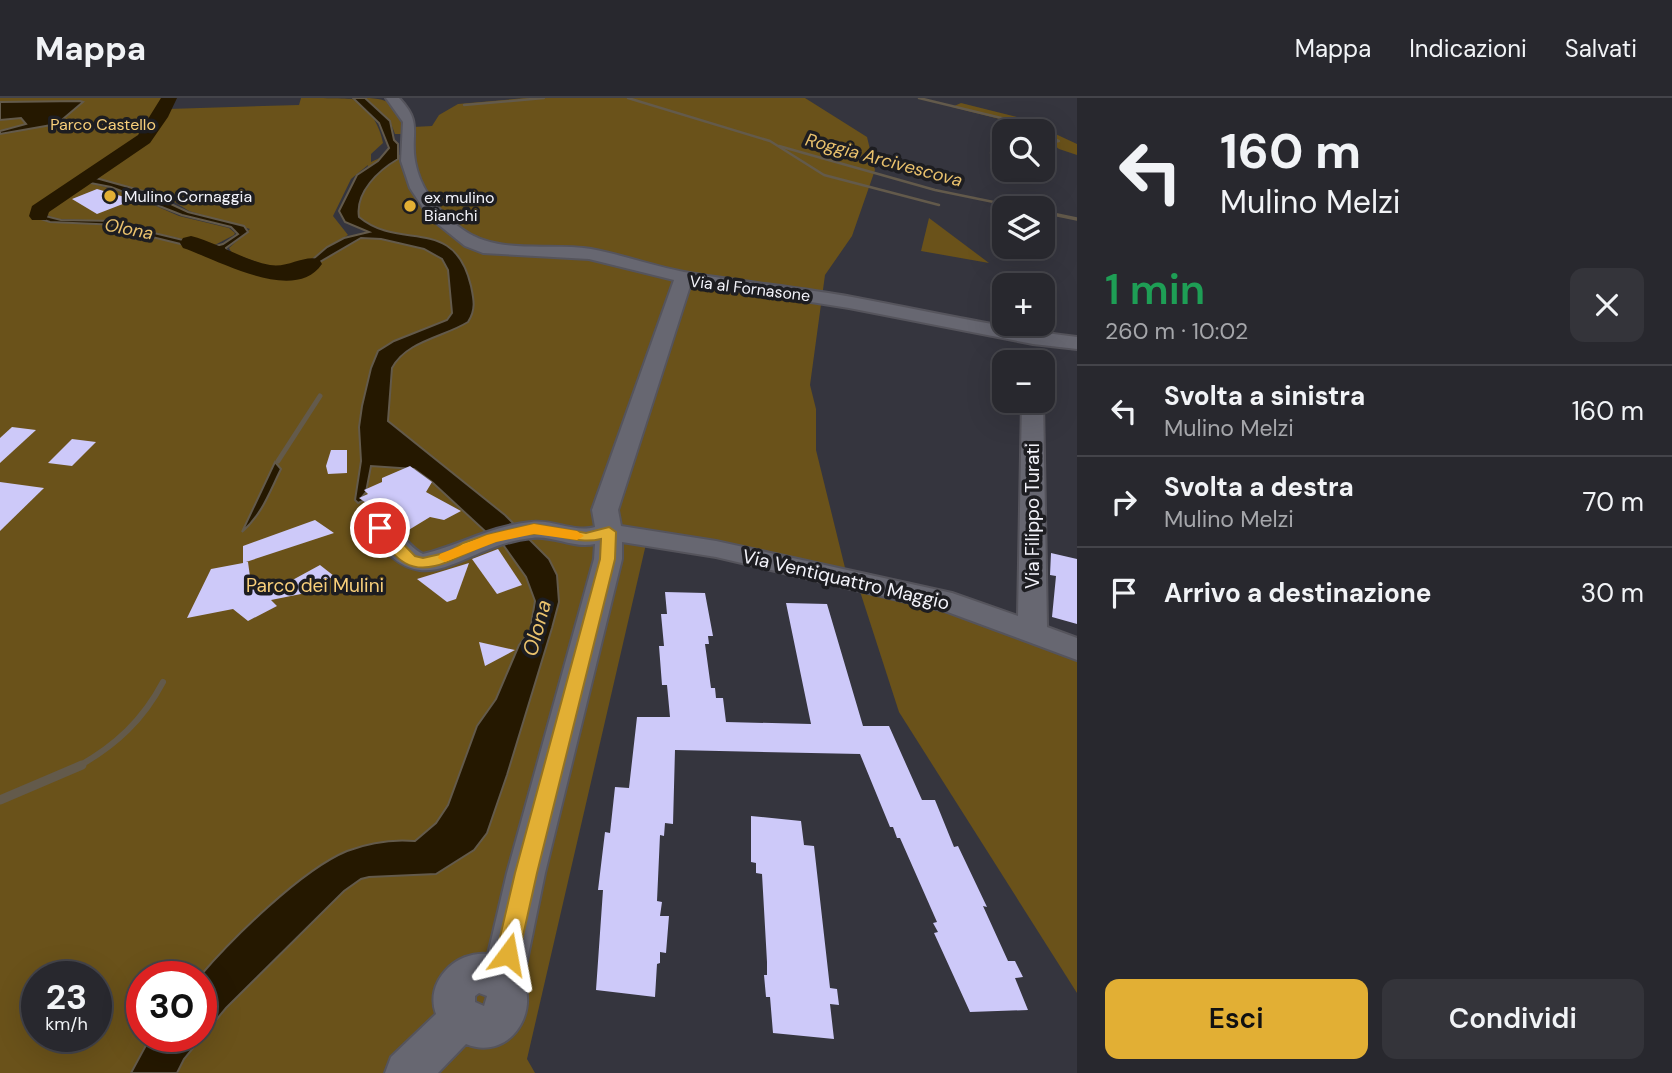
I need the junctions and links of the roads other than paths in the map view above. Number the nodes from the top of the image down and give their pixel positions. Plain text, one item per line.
1 (392, 98) edge
2 (684, 277) junction
3 (1033, 338) junction
4 (1077, 343) edge
5 (1033, 350) edge
6 (1032, 413) edge
7 (380, 528) dead end
8 (609, 532) junction
9 (1031, 630) junction
10 (1077, 649) edge
11 (407, 1073) edge

1 - 2 street
2 - 3 street, Via al Fornasone
2 - 8 street, Via al Fornasone
3 - 4 street, Via al Fornasone
3 - 5 street
6 - 9 street, Via Filippo Turati
7 - 8 street, Via Ventiquattro Maggio
8 - 9 street, Via Ventiquattro Maggio
8 - 11 street, Via al Fornasone
9 - 10 street, Via Ventiquattro Maggio

